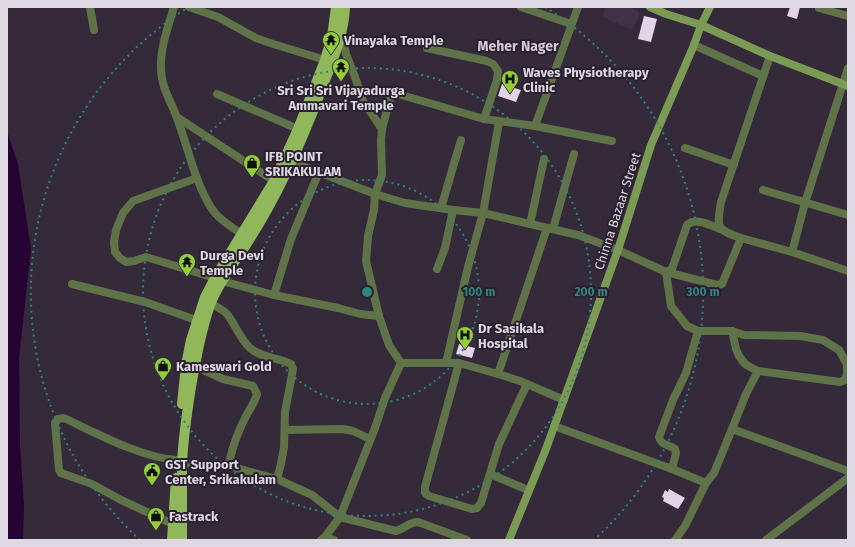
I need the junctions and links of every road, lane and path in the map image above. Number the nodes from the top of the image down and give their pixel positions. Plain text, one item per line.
1 (90, 7) edge
2 (174, 7) edge
3 (189, 7) edge
4 (336, 7) edge
5 (345, 7) edge
6 (521, 7) edge
7 (578, 7) edge
8 (650, 7) edge
9 (710, 7) edge
10 (819, 8) dead end
11 (666, 11) edge
12 (848, 16) edge
13 (571, 24) junction
14 (701, 25) junction
15 (94, 30) dead end
16 (337, 30) junction
17 (694, 45) junction
18 (427, 48) dead end
19 (770, 56) junction
20 (325, 60) junction
21 (848, 68) edge
22 (763, 76) junction
23 (845, 85) edge
24 (218, 94) dead end
25 (177, 117) junction
26 (484, 119) junction
27 (499, 122) junction
28 (535, 126) junction
29 (298, 129) junction
30 (382, 129) junction
31 (462, 140) dead end
32 (612, 141) dead end
33 (685, 148) dead end
34 (574, 154) dead end
35 (544, 159) dead end
36 (292, 162) junction
37 (734, 165) junction
38 (319, 172) junction
39 (197, 178) junction
40 (274, 181) junction
41 (763, 190) dead end
42 (375, 194) junction
43 (805, 203) junction
44 (441, 208) junction
45 (453, 210) junction
46 (483, 213) junction
47 (848, 215) edge
48 (530, 224) junction
49 (550, 228) junction
50 (720, 229) junction
51 (242, 234) junction
52 (741, 238) junction
53 (618, 250) junction
54 (792, 252) junction
55 (438, 269) dead end
56 (848, 271) edge
57 (666, 272) junction
58 (218, 280) junction
59 (72, 284) dead end
60 (274, 295) junction
61 (211, 303) junction
62 (380, 316) junction
63 (196, 320) junction
64 (698, 331) junction
65 (732, 331) junction
66 (401, 363) junction
67 (446, 363) junction
68 (459, 364) junction
69 (847, 364) edge
70 (194, 366) junction
71 (758, 371) junction
72 (498, 374) junction
73 (526, 384) junction
74 (564, 400) junction
75 (554, 426) junction
76 (732, 429) junction
77 (285, 430) junction
78 (370, 439) junction
79 (180, 462) junction
80 (229, 466) junction
81 (672, 468) junction
82 (848, 471) edge
83 (490, 474) junction
84 (848, 478) edge
85 (277, 479) junction
86 (706, 483) junction
87 (528, 490) junction
88 (340, 517) junction
89 (173, 524) junction
90 (448, 537) edge
91 (323, 538) edge
92 (172, 540) edge
93 (182, 540) edge
94 (334, 540) edge
95 (467, 540) edge
96 (509, 540) edge
97 (675, 540) edge
98 (766, 540) edge

1 - 15 street
2 - 25 street
3 - 20 street
4 - 16 main road
5 - 16 main road
6 - 13 street
7 - 13 street
8 - 11 street
9 - 14 street, Chinna Bazaar Street
10 - 12 street
11 - 14 street
13 - 28 street
14 - 17 street, Chinna Bazaar Street
14 - 19 street
16 - 20 main road
16 - 30 street
16 - 36 main road
17 - 22 street
17 - 53 street, Chinna Bazaar Street
18 - 26 street
19 - 22 street
19 - 23 street
20 - 29 main road
21 - 23 street
22 - 37 street
23 - 43 street
24 - 29 street
25 - 39 street
25 - 40 street
26 - 27 street
26 - 30 street
27 - 28 street
27 - 46 street
28 - 32 street
29 - 40 main road
30 - 42 street
31 - 44 street
33 - 37 street
34 - 49 street
35 - 48 street
36 - 38 street
36 - 58 main road
37 - 50 street
38 - 42 street
38 - 60 street
39 - 51 street
39 - 58 street
40 - 51 main road
41 - 43 street
42 - 44 street
42 - 62 street
43 - 47 street
43 - 54 street
44 - 45 street
45 - 46 street
45 - 55 street
46 - 48 street
46 - 67 street
48 - 49 street
49 - 53 street
49 - 72 street
50 - 52 street
50 - 57 street
51 - 58 main road
52 - 54 street
52 - 57 street
53 - 57 street
53 - 74 street, Chinna Bazaar Street
54 - 56 street
57 - 64 street
58 - 60 street
58 - 61 main road
58 - 63 main road
59 - 63 street
60 - 62 street
61 - 70 main road
61 - 77 street
62 - 66 street
63 - 79 main road
64 - 65 street
64 - 81 street
65 - 69 street
65 - 71 street
66 - 67 street
66 - 78 street
67 - 68 street
68 - 72 street
68 - 83 street
69 - 71 street
70 - 79 main road
70 - 80 street
71 - 76 street
72 - 73 street
73 - 74 street
73 - 83 street
74 - 75 street, Chinna Bazaar Street
75 - 81 street
75 - 87 street, Chinna Bazaar Street
76 - 82 street
76 - 86 street
77 - 78 street
77 - 85 street
78 - 88 street
79 - 80 street
79 - 89 main road
79 - 89 street
79 - 93 main road
80 - 85 street
81 - 86 street
83 - 87 street
84 - 98 street
85 - 88 street
86 - 97 street
87 - 96 street, Chinna Bazaar Street
88 - 90 street
88 - 91 street
89 - 92 main road
90 - 95 street
91 - 94 street

